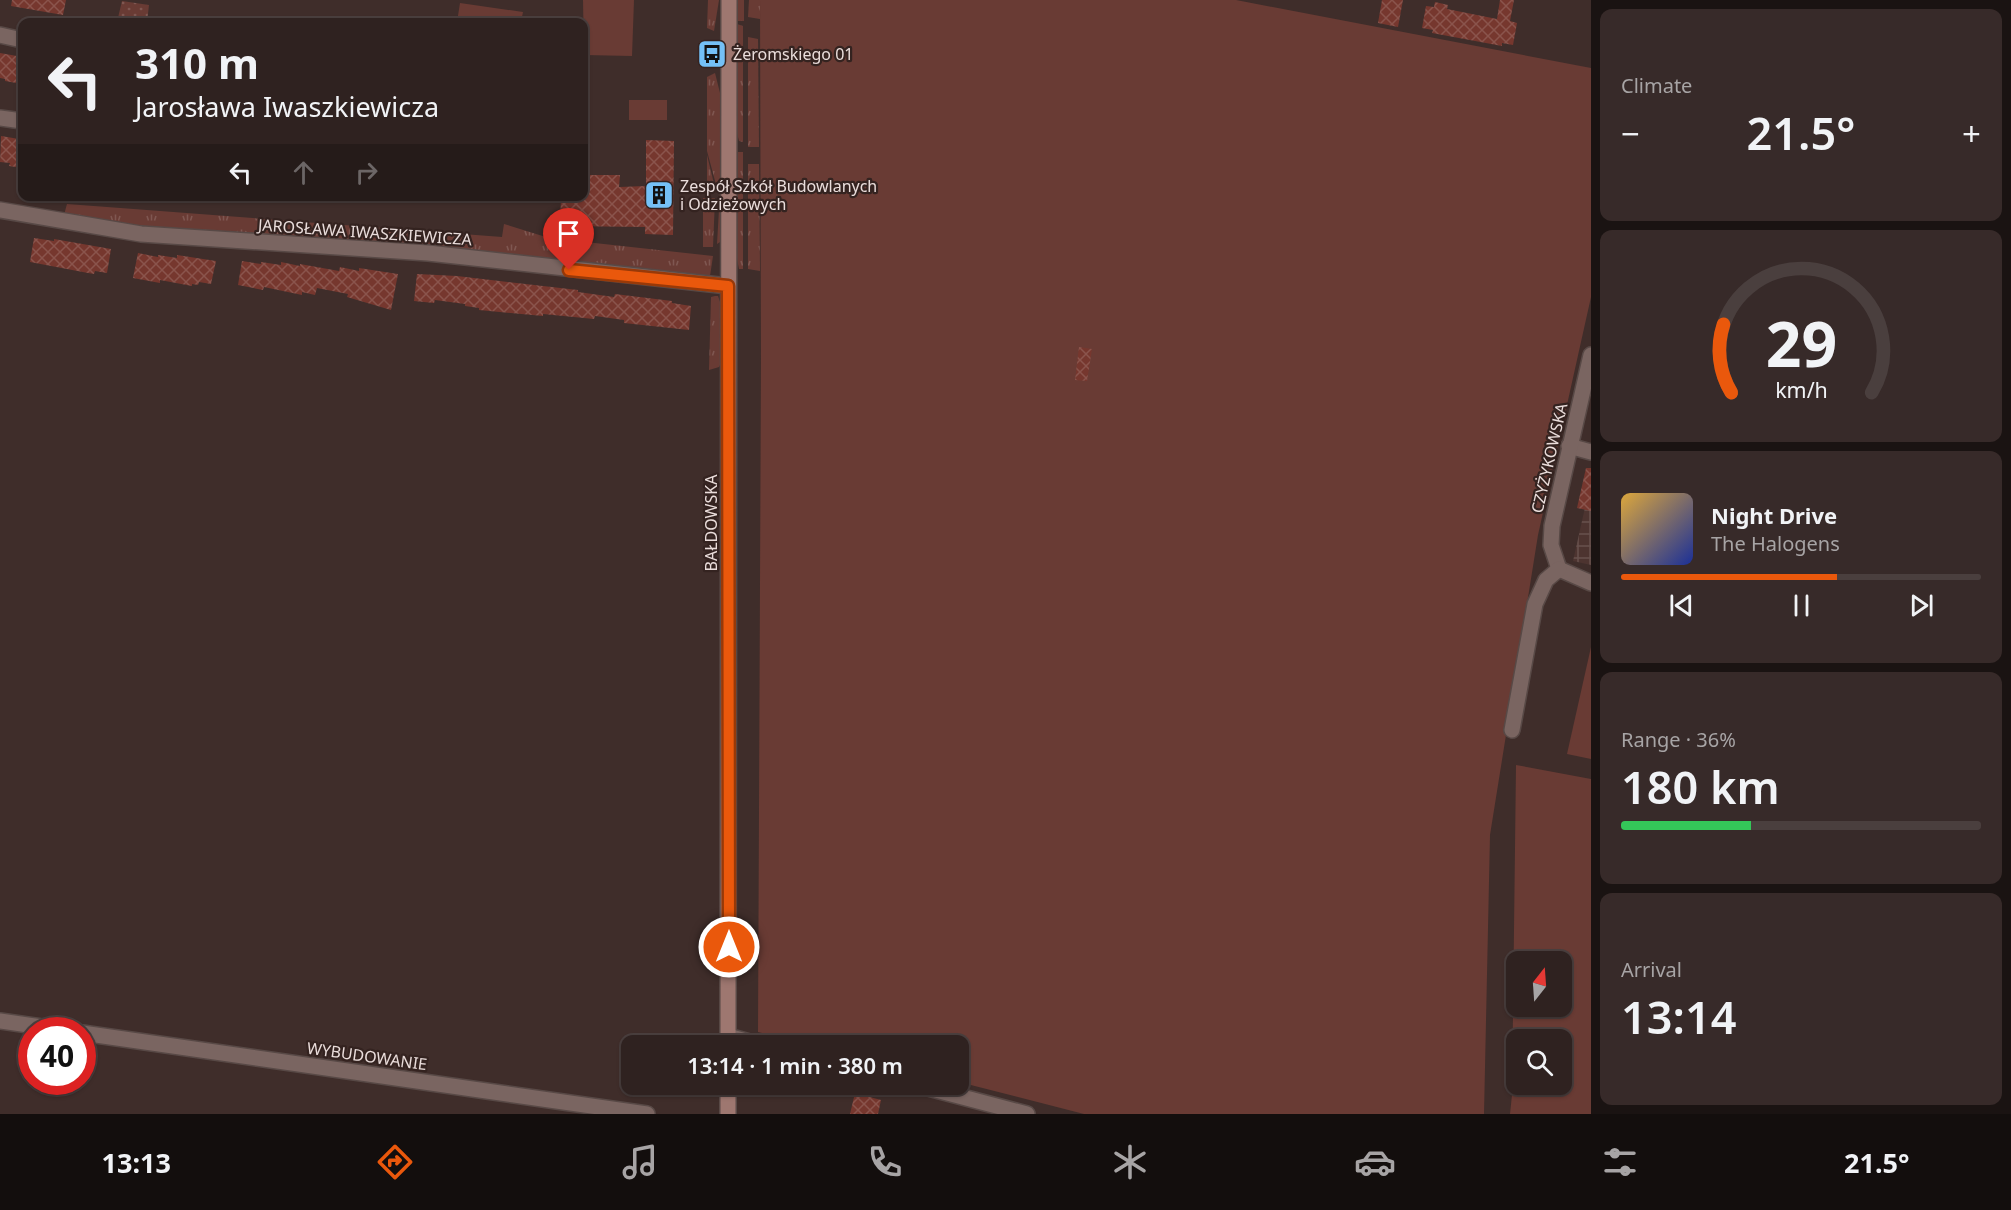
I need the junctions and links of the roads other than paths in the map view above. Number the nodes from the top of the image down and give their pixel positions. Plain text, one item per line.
1 (729, 0) edge
2 (0, 36) edge
3 (18, 38) edge
4 (0, 118) edge
5 (18, 120) edge
6 (0, 210) edge
7 (728, 286) junction
8 (1591, 355) edge
9 (1569, 446) junction
10 (1591, 452) edge
11 (1559, 569) junction
12 (1591, 583) edge
13 (1512, 730) dead end
14 (0, 1022) edge
15 (18, 1024) edge
16 (96, 1035) edge
17 (728, 1035) edge
18 (728, 1095) edge
19 (955, 1095) edge
20 (647, 1114) edge
21 (728, 1114) edge
22 (1027, 1114) edge

1 - 7 street, BAŁDOWSKA
2 - 3 street
4 - 5 street
6 - 7 street, JAROSŁAWA IWASZKIEWICZA
7 - 17 street, BAŁDOWSKA
8 - 9 street, CZYŻYKOWSKA
9 - 10 street
9 - 11 street, CZYŻYKOWSKA
11 - 12 street
11 - 13 street
14 - 15 street
16 - 20 street, WYBUDOWANIE
18 - 21 street
19 - 22 street

